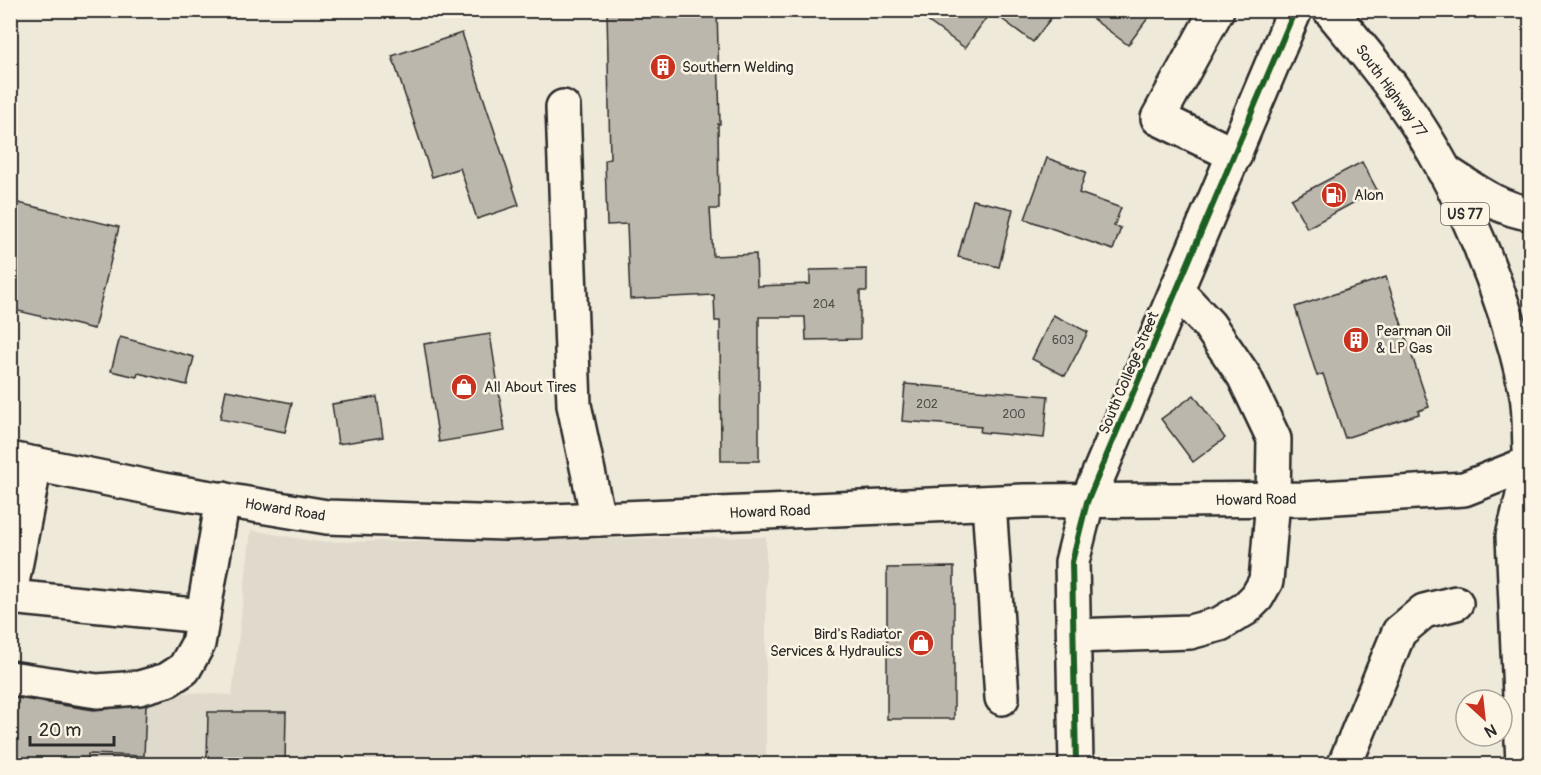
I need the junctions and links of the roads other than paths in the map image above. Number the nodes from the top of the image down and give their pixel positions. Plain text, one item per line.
1 (1217, 10) edge
2 (1295, 10) edge
3 (1330, 10) edge
4 (562, 107) dead end
5 (1235, 155) junction
6 (1444, 171) junction
7 (1530, 213) edge
8 (1177, 291) junction
9 (1522, 336) edge
10 (1530, 449) edge
11 (23, 462) edge
12 (1530, 465) edge
13 (223, 500) junction
14 (1273, 500) junction
15 (1087, 502) junction
16 (989, 503) junction
17 (598, 519) junction
18 (10, 595) edge
19 (1456, 603) dead end
20 (203, 616) junction
21 (1074, 636) junction
22 (10, 678) edge
23 (1002, 698) dead end
24 (1076, 765) edge
25 (1345, 765) edge
26 (1523, 765) edge

1 - 5 main road
2 - 5 main road, South College Street
3 - 6 main road, South Highway 77 / US 77
4 - 17 main road
5 - 8 main road, South College Street
6 - 7 main road
6 - 9 main road, South Highway 77 / US 77
8 - 14 main road
8 - 15 main road, South College Street
9 - 10 main road, South Highway 77 / US 77
11 - 13 main road, Howard Road
11 - 18 main road
12 - 14 main road, Howard Road
12 - 26 main road
13 - 17 main road, Howard Road
13 - 20 main road
14 - 15 main road, Howard Road
14 - 21 main road
15 - 16 main road, Howard Road
15 - 21 main road, South College Street
16 - 17 main road, Howard Road
16 - 23 main road
18 - 20 main road
19 - 25 main road
20 - 22 main road
21 - 24 main road, South College Street

